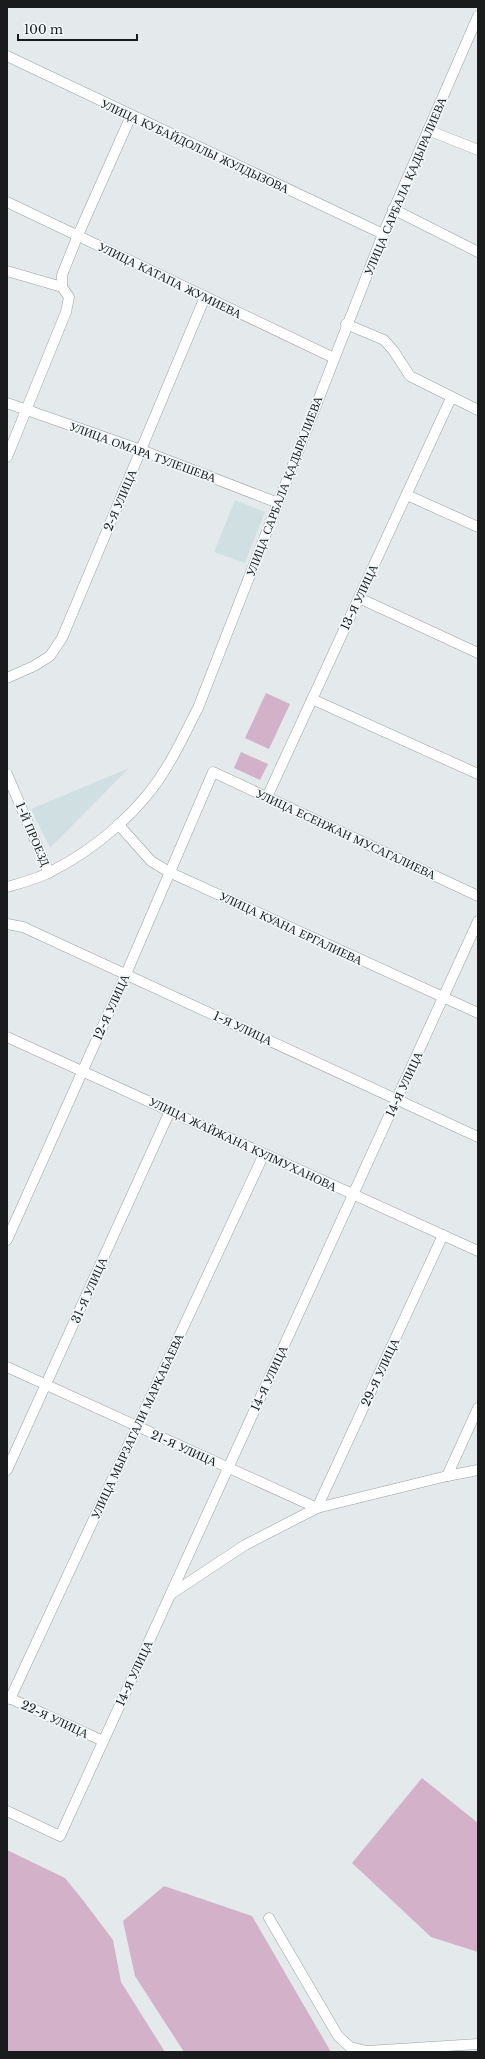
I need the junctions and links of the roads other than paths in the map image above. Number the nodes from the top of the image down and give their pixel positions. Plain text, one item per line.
1 (478, 16) edge
2 (7, 56) edge
3 (131, 116) junction
4 (428, 130) junction
5 (478, 150) edge
6 (7, 202) edge
7 (393, 209) junction
8 (383, 234) junction
9 (78, 235) junction
10 (478, 252) edge
11 (7, 272) edge
12 (62, 287) junction
13 (204, 297) junction
14 (346, 324) junction
15 (334, 358) junction
16 (451, 398) junction
17 (7, 403) edge
18 (27, 409) junction
19 (478, 410) edge
20 (141, 450) junction
21 (7, 457) edge
22 (406, 495) junction
23 (278, 503) junction
24 (478, 527) edge
25 (359, 598) junction
26 (478, 652) edge
27 (7, 678) edge
28 (312, 699) junction
29 (213, 772) joint
30 (7, 774) edge
31 (478, 774) edge
32 (267, 797) junction
33 (118, 824) junction
34 (169, 872) junction
35 (49, 873) junction
36 (7, 887) edge
37 (478, 896) edge
38 (478, 921) edge
39 (7, 924) edge
40 (126, 974) junction
41 (443, 997) junction
42 (478, 1013) edge
43 (7, 1036) edge
44 (83, 1071) junction
45 (396, 1100) junction
46 (170, 1111) junction
47 (478, 1137) edge
48 (264, 1154) junction
49 (353, 1194) junction
50 (443, 1235) junction
51 (7, 1240) edge
52 (478, 1251) edge
53 (7, 1368) edge
54 (46, 1385) junction
55 (478, 1408) edge
56 (137, 1426) junction
57 (228, 1468) junction
58 (7, 1470) edge
59 (478, 1470) edge
60 (447, 1476) junction
61 (317, 1508) junction
62 (170, 1596) junction
63 (9, 1698) edge
64 (103, 1741) junction
65 (7, 1811) edge
66 (269, 1918) dead end
67 (478, 2044) edge

1 - 4 street, УЛИЦА САРБАЛА ҚАДЫРАЛИЕВА
2 - 3 street, УЛИЦА КУБАЙДОЛЛЫ ЖУЛДЫЗОВА
3 - 8 street, УЛИЦА КУБАЙДОЛЛЫ ЖУЛДЫЗОВА
3 - 9 street
4 - 5 street
4 - 7 street, УЛИЦА САРБАЛА ҚАДЫРАЛИЕВА
6 - 9 street, УЛИЦА КАТАПА ЖУМИЕВА
7 - 8 street, УЛИЦА САРБАЛА ҚАДЫРАЛИЕВА
7 - 10 street
8 - 14 street, УЛИЦА САРБАЛА ҚАДЫРАЛИЕВА
9 - 12 street
9 - 13 street, УЛИЦА КАТАПА ЖУМИЕВА
11 - 12 street
12 - 18 street
13 - 15 street, УЛИЦА КАТАПА ЖУМИЕВА
13 - 20 street, 2-Я УЛИЦА
14 - 15 street, УЛИЦА САРБАЛА ҚАДЫРАЛИЕВА
14 - 16 street
15 - 23 street, УЛИЦА САРБАЛА ҚАДЫРАЛИЕВА
16 - 19 street
16 - 22 street, 13-Я УЛИЦА
17 - 18 street, УЛИЦА ОМАРА ТУЛЕШЕВА
18 - 20 street, УЛИЦА ОМАРА ТУЛЕШЕВА
18 - 21 street
20 - 23 street, УЛИЦА ОМАРА ТУЛЕШЕВА
20 - 27 street, 2-Я УЛИЦА
22 - 24 street
22 - 25 street, 13-Я УЛИЦА
23 - 33 street, УЛИЦА САРБАЛА ҚАДЫРАЛИЕВА
25 - 26 street
25 - 28 street, 13-Я УЛИЦА
28 - 31 street
28 - 32 street, 13-Я УЛИЦА
29 - 32 street, УЛИЦА ЕСЕНЖАН МУСАГАЛИЕВА
29 - 34 street, 12-Я УЛИЦА
30 - 35 street, 1-Й ПРОЕЗД
32 - 37 street, УЛИЦА ЕСЕНЖАН МУСАГАЛИЕВА
33 - 34 street, УЛИЦА КУАНА ЕРГАЛИЕВА
33 - 35 street, УЛИЦА САРБАЛА ҚАДЫРАЛИЕВА
34 - 40 street, 12-Я УЛИЦА
34 - 41 street, УЛИЦА КУАНА ЕРГАЛИЕВА
35 - 36 street, УЛИЦА САРБАЛА ҚАДЫРАЛИЕВА
38 - 41 street, 14-Я УЛИЦА
39 - 40 street, 1-Я УЛИЦА
40 - 44 street, 12-Я УЛИЦА
40 - 45 street, 1-Я УЛИЦА
41 - 42 street, УЛИЦА КУАНА ЕРГАЛИЕВА
41 - 45 street, 14-Я УЛИЦА
43 - 44 street, УЛИЦА ЖАЙЖАНА КУЛМУХАНОВА
44 - 46 street, УЛИЦА ЖАЙЖАНА КУЛМУХАНОВА
44 - 51 street, 12-Я УЛИЦА
45 - 47 street, 1-Я УЛИЦА
45 - 49 street, 14-Я УЛИЦА
46 - 48 street, УЛИЦА ЖАЙЖАНА КУЛМУХАНОВА
46 - 54 street, 31-Я УЛИЦА
48 - 49 street, УЛИЦА ЖАЙЖАНА КУЛМУХАНОВА
48 - 56 street, УЛИЦА МЫРЗАГАЛИ МАРКАБАЕВА
49 - 50 street, УЛИЦА ЖАЙЖАНА КУЛМУХАНОВА
49 - 57 street, 14-Я УЛИЦА
50 - 52 street, УЛИЦА ЖАЙЖАНА КУЛМУХАНОВА
50 - 61 street, 29-Я УЛИЦА
53 - 54 street, 21-Я УЛИЦА
54 - 56 street, 21-Я УЛИЦА
54 - 58 street, 31-Я УЛИЦА
55 - 60 street
56 - 57 street, 21-Я УЛИЦА
56 - 63 street, УЛИЦА МЫРЗАГАЛИ МАРКАБАЕВА
57 - 61 street, 21-Я УЛИЦА
57 - 62 street, 14-Я УЛИЦА
59 - 60 street
60 - 61 street
61 - 62 street
62 - 64 street, 14-Я УЛИЦА
63 - 64 street, 22-Я УЛИЦА
64 - 65 street, 14-Я УЛИЦА
66 - 67 street

